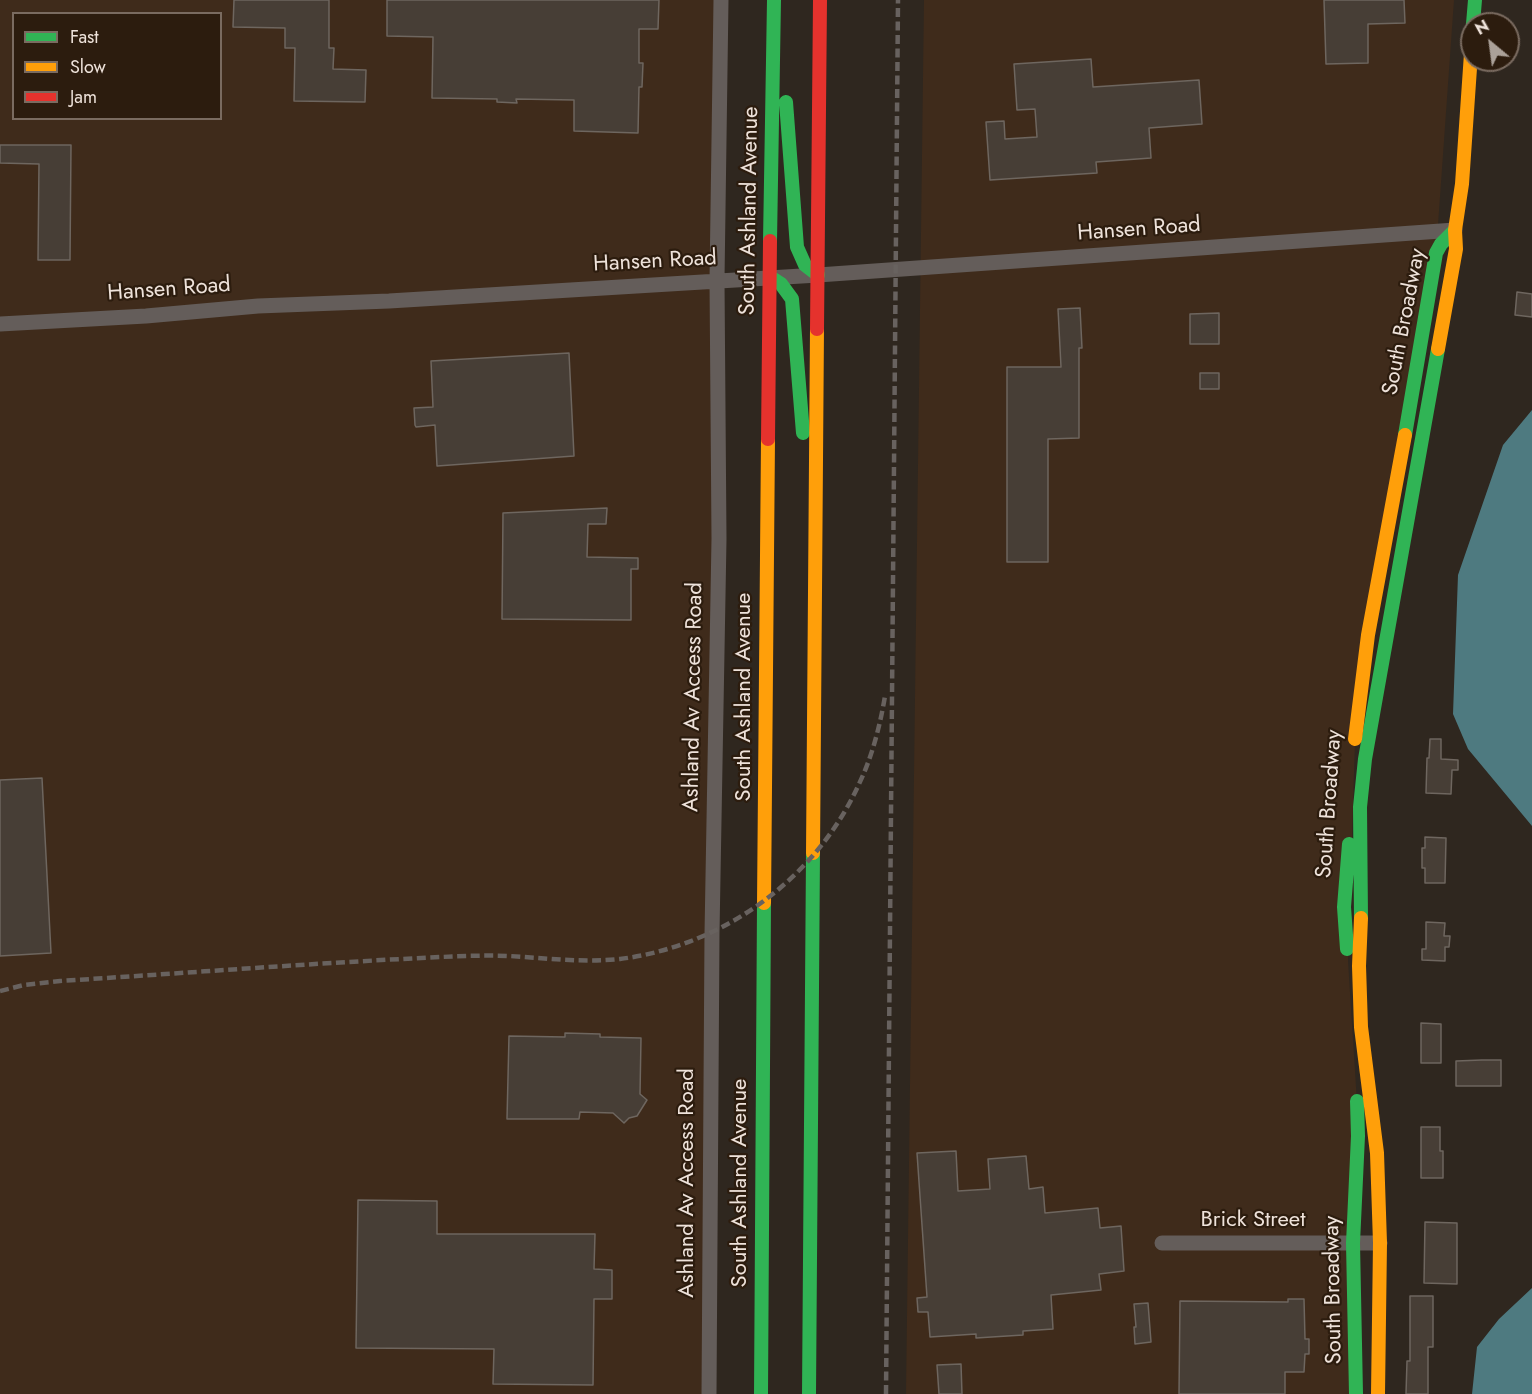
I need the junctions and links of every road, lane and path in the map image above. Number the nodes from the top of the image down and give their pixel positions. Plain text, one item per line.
1 (721, 0) edge
2 (820, 0) edge
3 (774, 1) edge
4 (1470, 72) edge
5 (1455, 230) junction
6 (818, 275) junction
7 (770, 278) junction
8 (717, 280) junction
9 (0, 324) edge
10 (816, 495) junction
11 (1162, 1243) dead end
12 (1353, 1243) junction
13 (1380, 1243) junction
14 (709, 1394) edge
15 (761, 1394) edge
16 (809, 1394) edge
17 (1356, 1394) edge
18 (1378, 1394) edge

1 - 8 street, Ashland Av Access Road
2 - 6 main road
3 - 6 main road
3 - 7 main road, South Ashland Avenue
4 - 5 main road, South Broadway
5 - 6 street, Hansen Road
5 - 12 main road, South Broadway
5 - 13 main road, South Broadway
6 - 7 street, Hansen Road
6 - 10 main road
7 - 8 street, Hansen Road
7 - 10 main road
7 - 15 main road, South Ashland Avenue
8 - 9 street, Hansen Road
8 - 14 street, Ashland Av Access Road
10 - 16 main road
11 - 12 street, Brick Street
12 - 13 street, Brick Street
12 - 17 main road, South Broadway
13 - 18 main road, South Broadway

